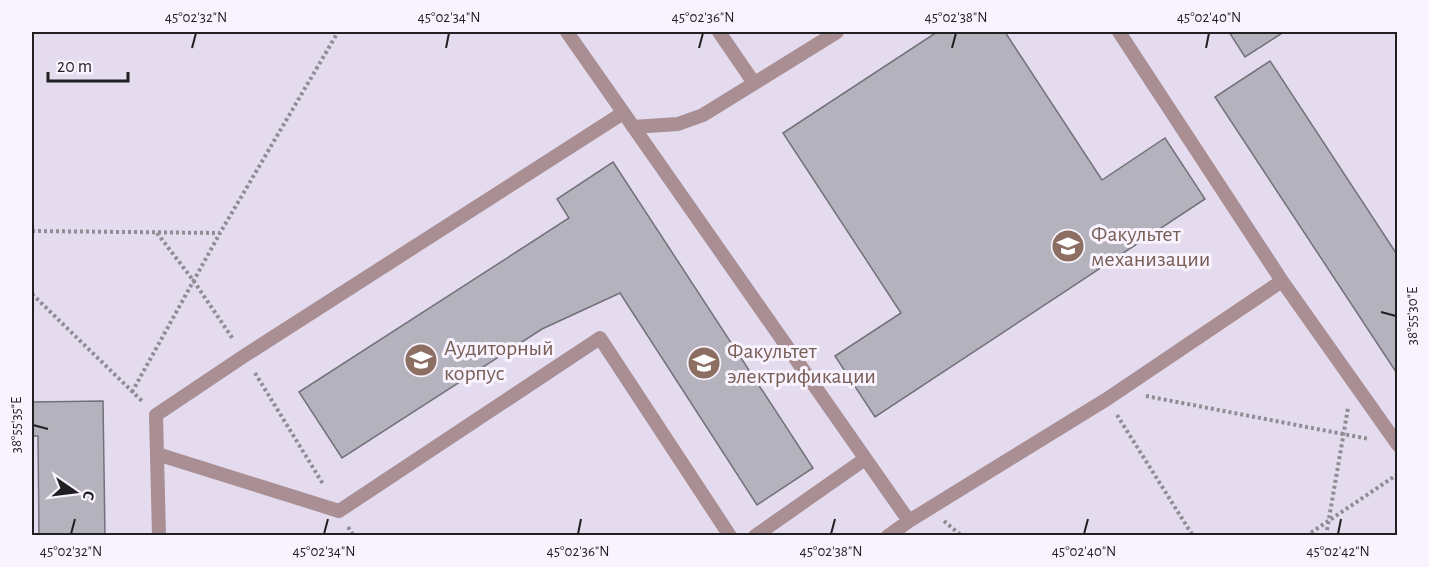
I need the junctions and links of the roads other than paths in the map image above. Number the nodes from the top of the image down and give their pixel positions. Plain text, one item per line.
1 (567, 32) edge
2 (719, 32) edge
3 (837, 32) edge
4 (1119, 32) edge
5 (754, 83) junction
6 (623, 113) junction
7 (633, 127) junction
8 (1282, 280) junction
9 (1397, 445) edge
10 (157, 454) junction
11 (865, 459) junction
12 (909, 521) junction
13 (159, 536) edge
14 (730, 536) edge
15 (755, 536) edge
16 (888, 536) edge

1 - 6 lane
2 - 5 lane
3 - 5 lane
4 - 8 lane
5 - 7 lane
6 - 7 lane
6 - 10 lane
7 - 11 lane
8 - 9 lane
8 - 12 lane
10 - 13 lane
10 - 14 lane
11 - 12 lane
11 - 15 lane
12 - 16 lane

